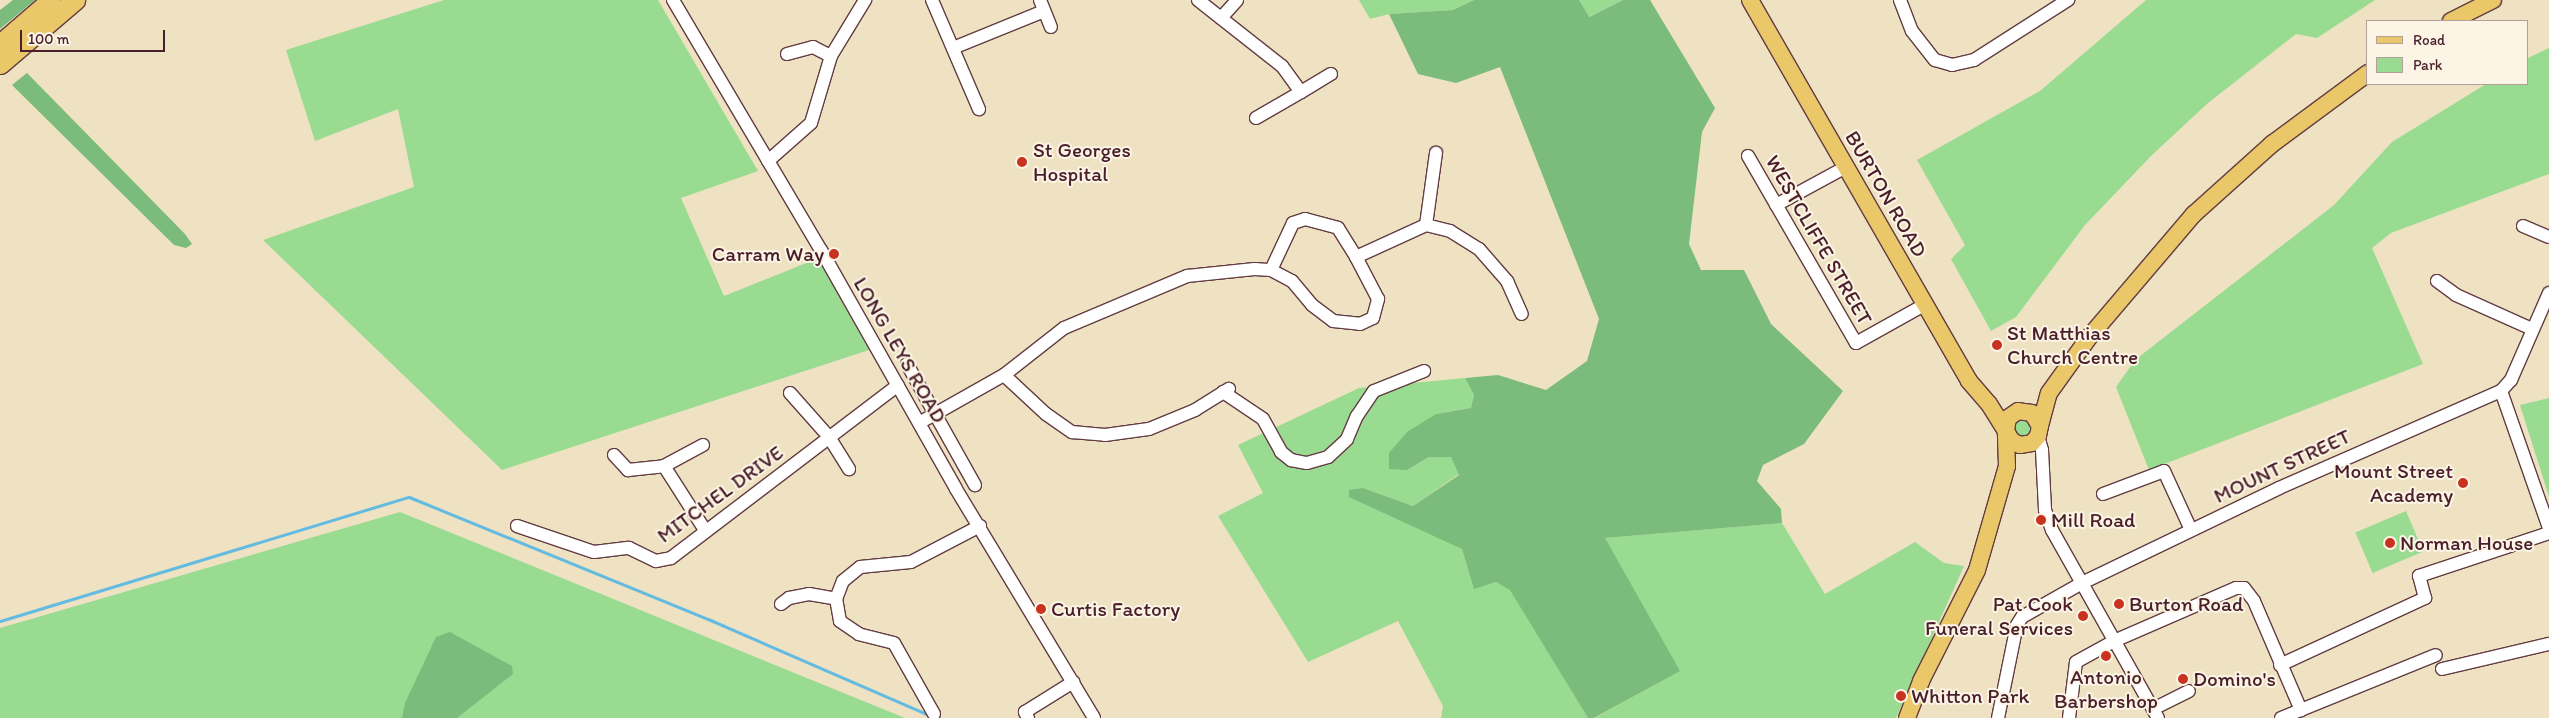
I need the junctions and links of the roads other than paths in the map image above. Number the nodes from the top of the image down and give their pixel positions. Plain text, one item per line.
1 (51, 0) edge
2 (75, 0) edge
3 (673, 0) edge
4 (865, 0) edge
5 (932, 0) edge
6 (1198, 0) edge
7 (1237, 0) edge
8 (1750, 0) edge
9 (1900, 0) edge
10 (2068, 0) edge
11 (2493, 0) edge
12 (1042, 6) edge
13 (1221, 18) junction
14 (2453, 20) edge
15 (1051, 27) dead end
16 (0, 44) edge
17 (953, 48) junction
18 (788, 54) dead end
19 (831, 56) junction
20 (0, 64) edge
21 (1331, 74) dead end
22 (2366, 74) edge
23 (1301, 92) junction
24 (979, 109) dead end
25 (1256, 118) dead end
26 (1436, 153) dead end
27 (1748, 156) dead end
28 (768, 161) junction
29 (1846, 166) junction
30 (1776, 204) junction
31 (1426, 225) junction
32 (2523, 226) dead end
33 (2549, 237) edge
34 (1356, 257) junction
35 (1271, 270) junction
36 (2437, 281) dead end
37 (2549, 292) edge
38 (1924, 305) junction
39 (1522, 314) dead end
40 (2532, 329) junction
41 (907, 364) dead end
42 (1424, 371) dead end
43 (1004, 376) junction
44 (898, 386) junction
45 (2502, 391) junction
46 (2049, 392) junction
47 (790, 393) dead end
48 (1989, 404) junction
49 (2021, 411) junction
50 (935, 416) junction
51 (919, 423) junction
52 (2006, 432) junction
53 (829, 437) junction
54 (2033, 438) junction
55 (703, 445) dead end
56 (614, 455) dead end
57 (664, 466) junction
58 (2007, 466) junction
59 (849, 469) dead end
60 (975, 485) dead end
61 (2102, 494) dead end
62 (517, 526) dead end
63 (980, 526) junction
64 (2549, 528) edge
65 (705, 530) junction
66 (2191, 530) junction
67 (2549, 533) edge
68 (2082, 583) junction
69 (836, 599) junction
70 (781, 604) dead end
71 (2114, 641) junction
72 (2549, 644) edge
73 (2436, 654) dead end
74 (2280, 665) junction
75 (2442, 669) dead end
76 (1073, 682) junction
77 (2189, 691) dead end
78 (2301, 710) junction
79 (2155, 713) edge
80 (934, 714) dead end
81 (1028, 718) edge
82 (1094, 718) edge
83 (1907, 718) edge
84 (1998, 718) edge
85 (2069, 718) edge
86 (2281, 718) edge

1 - 16 highway
2 - 20 highway
3 - 28 street, LONG LEYS ROAD
4 - 19 street
5 - 17 street
6 - 13 street
7 - 13 street
8 - 29 main road, BURTON ROAD
9 - 10 street
11 - 14 main road
12 - 15 street
12 - 17 street
13 - 23 street
17 - 24 street
18 - 19 street
19 - 28 street
21 - 23 street
22 - 46 main road
23 - 25 street
26 - 31 street
27 - 30 street, WESTCLIFFE STREET
28 - 44 street, LONG LEYS ROAD
29 - 30 street
29 - 38 main road, BURTON ROAD
30 - 38 street, WESTCLIFFE STREET
31 - 34 street
31 - 39 street
32 - 33 street
34 - 35 street
34 - 35 street
35 - 43 street
36 - 40 street
37 - 40 street
38 - 48 main road, BURTON ROAD
40 - 45 street
41 - 50 street
42 - 43 street
43 - 50 street
44 - 51 street, LONG LEYS ROAD
44 - 53 street, MITCHEL DRIVE
45 - 64 street
45 - 66 street, MOUNT STREET
46 - 49 main road
46 - 54 main road
47 - 53 street
48 - 49 main road
48 - 52 main road, BURTON ROAD
49 - 52 main road
49 - 54 main road
50 - 51 street
50 - 60 street
51 - 63 street, LONG LEYS ROAD
52 - 54 main road
52 - 58 main road
53 - 59 street
53 - 65 street, MITCHEL DRIVE
54 - 58 main road
54 - 68 street
55 - 57 street
56 - 57 street
57 - 65 street
58 - 83 main road
61 - 66 street
62 - 65 street, MITCHEL DRIVE
63 - 69 street
63 - 76 street, LONG LEYS ROAD
66 - 68 street, MOUNT STREET
67 - 74 street
68 - 71 street
68 - 84 street
69 - 70 street
69 - 80 street
71 - 74 street
71 - 79 street
71 - 85 street
72 - 75 street
73 - 78 street
74 - 78 street
76 - 81 street
76 - 82 street, LONG LEYS ROAD
77 - 79 street
78 - 86 street

